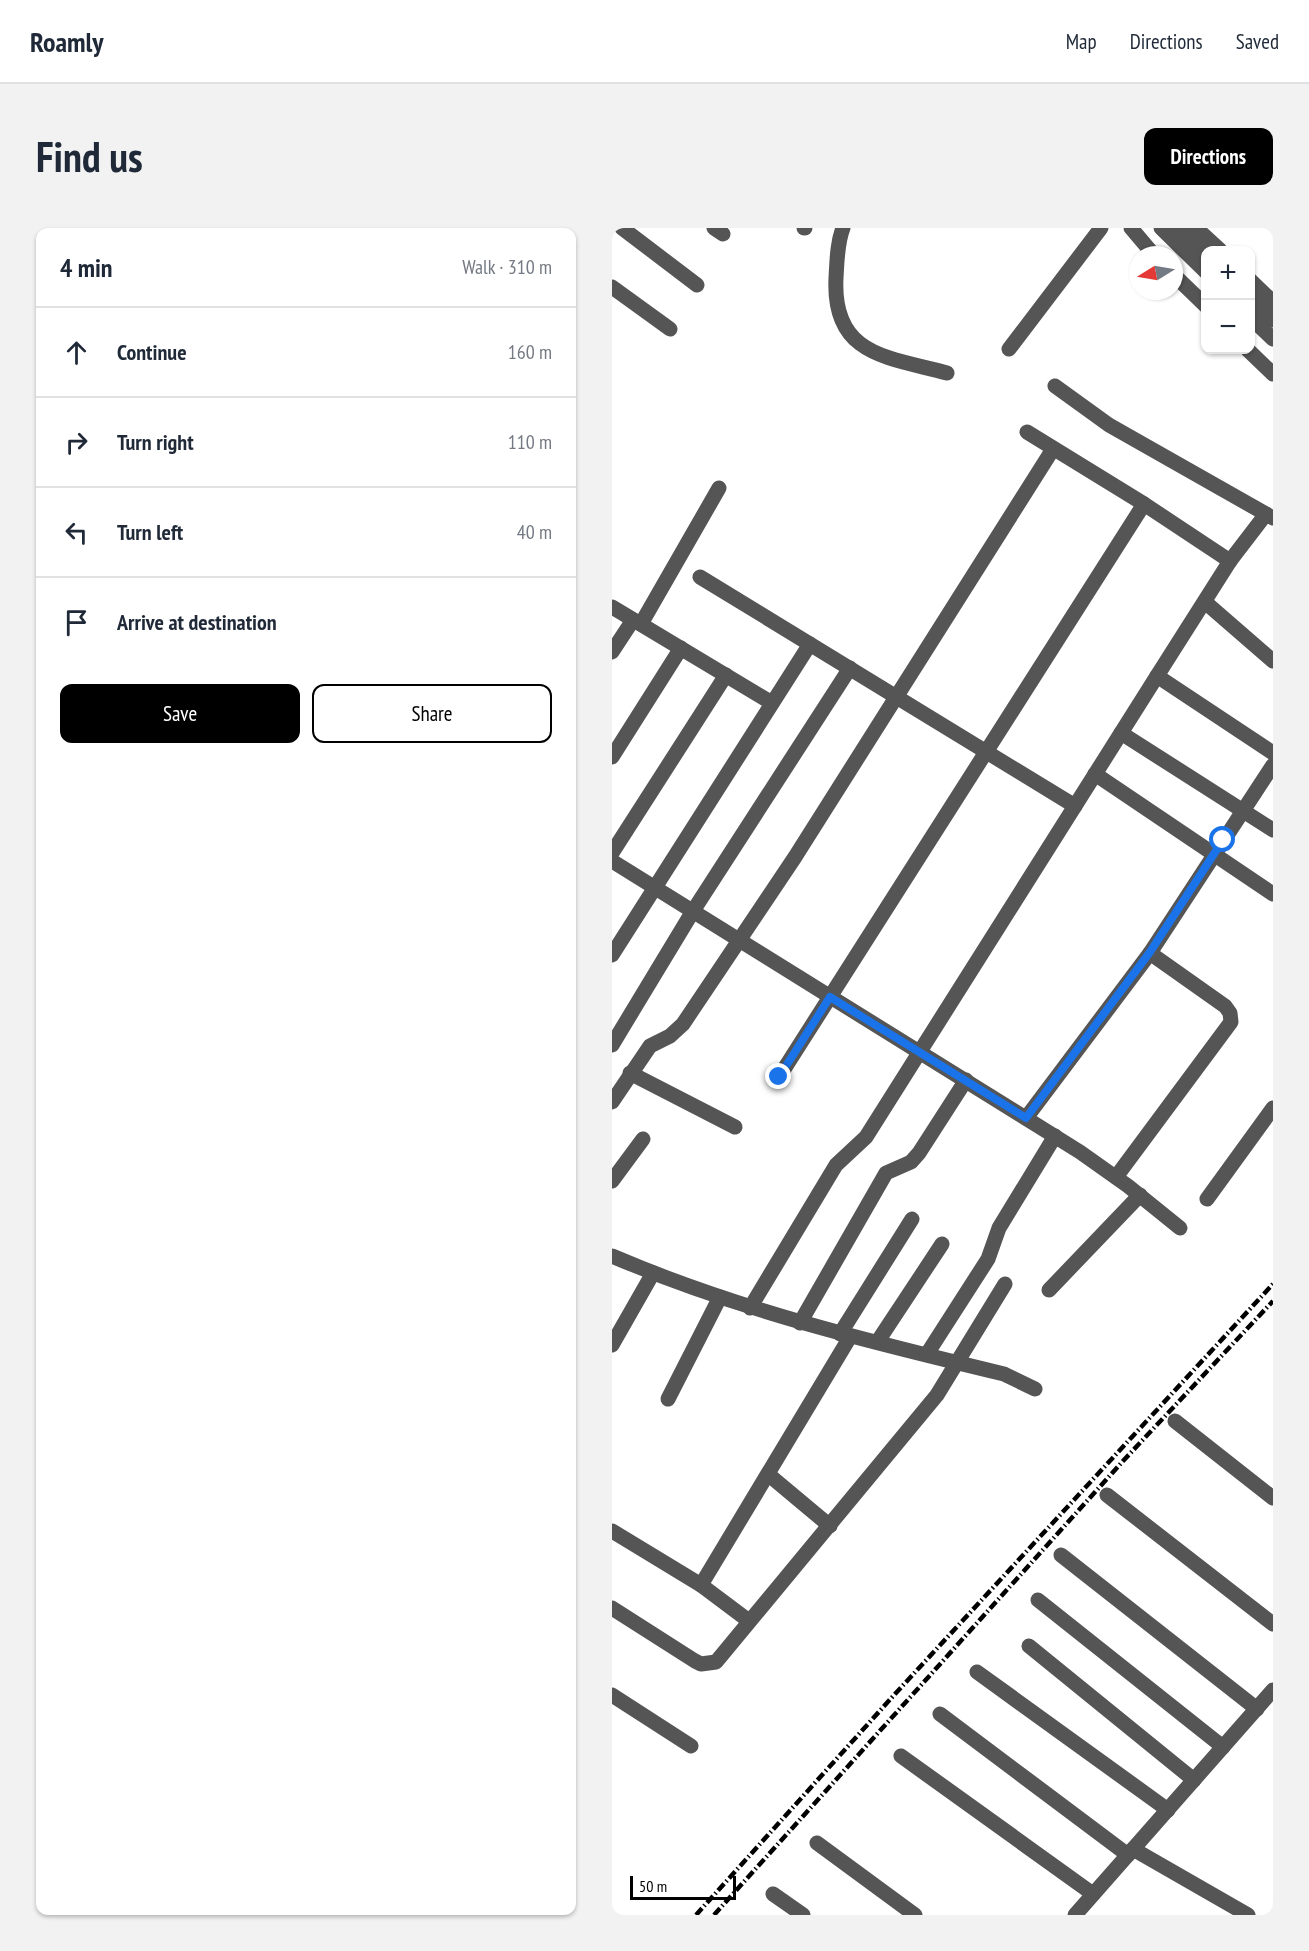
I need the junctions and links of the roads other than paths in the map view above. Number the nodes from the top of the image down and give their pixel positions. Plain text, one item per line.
1 (622, 228) edge
2 (843, 228) edge
3 (1101, 228) edge
4 (1131, 228) edge
5 (1161, 228) edge
6 (1179, 228) edge
7 (1204, 230) edge
8 (1146, 246) edge
9 (1217, 246) edge
10 (1201, 249) edge
11 (1201, 268) edge
12 (1183, 284) edge
13 (1255, 284) edge
14 (697, 285) dead end
15 (612, 287) edge
16 (1253, 300) edge
17 (1201, 301) edge
18 (1273, 302) edge
19 (1255, 320) edge
20 (1273, 320) edge
21 (670, 329) dead end
22 (1273, 339) edge
23 (1009, 349) dead end
24 (1252, 354) edge
25 (947, 373) dead end
26 (1273, 374) edge
27 (1055, 386) dead end
28 (1027, 432) dead end
29 (1053, 449) junction
30 (719, 488) dead end
31 (1144, 504) junction
32 (1269, 516) edge
33 (1230, 561) junction
34 (700, 577) dead end
35 (1205, 602) junction
36 (612, 607) edge
37 (637, 622) junction
38 (810, 644) junction
39 (681, 648) junction
40 (612, 652) edge
41 (1273, 661) edge
42 (850, 668) junction
43 (726, 675) junction
44 (1157, 676) junction
45 (897, 696) junction
46 (772, 703) junction
47 (1121, 733) junction
48 (987, 751) junction
49 (1273, 753) edge
50 (612, 757) edge
51 (1273, 765) edge
52 (1095, 774) junction
53 (1075, 806) junction
54 (1244, 811) junction
55 (1273, 830) edge
56 (612, 853) edge
57 (1213, 854) junction
58 (612, 861) edge
59 (655, 886) junction
60 (1273, 894) edge
61 (693, 911) junction
62 (739, 940) junction
63 (1150, 952) junction
64 (612, 955) edge
65 (830, 997) junction
66 (612, 1045) edge
67 (920, 1052) junction
68 (630, 1073) junction
69 (779, 1077) dead end
70 (966, 1080) junction
71 (612, 1102) edge
72 (1273, 1108) edge
73 (1026, 1118) junction
74 (735, 1127) dead end
75 (1055, 1136) junction
76 (644, 1139) dead end
77 (1116, 1178) junction
78 (612, 1181) edge
79 (1140, 1195) junction
80 (1206, 1199) dead end
81 (912, 1219) dead end
82 (1180, 1228) dead end
83 (942, 1244) dead end
84 (612, 1256) edge
85 (652, 1273) junction
86 (1005, 1284) dead end
87 (1050, 1290) dead end
88 (720, 1297) junction
89 (750, 1308) junction
90 (800, 1323) junction
91 (845, 1335) junction
92 (878, 1341) junction
93 (612, 1345) edge
94 (927, 1354) junction
95 (955, 1362) junction
96 (1035, 1389) dead end
97 (668, 1399) dead end
98 (1175, 1421) dead end
99 (769, 1475) junction
100 (1107, 1495) dead end
101 (1273, 1498) edge
102 (830, 1526) junction
103 (612, 1531) edge
104 (1061, 1555) dead end
105 (701, 1585) junction
106 (1038, 1600) dead end
107 (612, 1608) edge
108 (749, 1621) junction
109 (1273, 1624) edge
110 (1029, 1646) dead end
111 (977, 1672) dead end
112 (1273, 1690) edge
113 (612, 1695) edge
114 (1257, 1709) junction
115 (940, 1714) dead end
116 (691, 1746) dead end
117 (1223, 1747) junction
118 (901, 1756) dead end
119 (1194, 1779) junction
120 (1168, 1810) junction
121 (817, 1843) dead end
122 (1131, 1852) junction
123 (773, 1894) dead end
124 (1093, 1894) junction
125 (803, 1915) edge
126 (915, 1915) edge
127 (1075, 1915) edge
128 (1248, 1915) edge

1 - 14 street
2 - 25 street
3 - 23 street
4 - 8 street
5 - 11 street
6 - 10 street
7 - 9 street
12 - 17 street
13 - 18 street
15 - 21 street
16 - 20 street
19 - 22 street
24 - 26 street
27 - 32 street
28 - 29 street
29 - 31 street
29 - 45 street
30 - 37 street
31 - 33 street
31 - 48 street
32 - 33 street
33 - 35 street
34 - 38 street
35 - 41 street
35 - 44 street
36 - 37 street
37 - 39 street
37 - 40 street
38 - 42 street
38 - 46 street
39 - 43 street
39 - 50 street
42 - 45 street
42 - 61 street
43 - 46 street
43 - 56 street
44 - 47 street
44 - 49 street
45 - 48 street
45 - 62 street
46 - 59 street
47 - 52 street
47 - 54 street
48 - 53 street
48 - 65 street
51 - 54 street
52 - 53 street
52 - 57 street
53 - 67 street
54 - 55 street
54 - 57 street
57 - 60 street
57 - 63 street
58 - 59 street
59 - 61 street
59 - 64 street
61 - 62 street
61 - 66 street
62 - 65 street
62 - 68 street
63 - 73 street
63 - 77 street
65 - 67 street
65 - 69 street
67 - 70 street
67 - 89 street
68 - 71 street
68 - 74 street
70 - 73 street
70 - 90 street
72 - 80 street
73 - 75 street
75 - 77 street
75 - 94 street
76 - 78 street
77 - 79 street
79 - 82 street
79 - 87 street
81 - 91 street
83 - 92 street
84 - 85 street
85 - 88 street
85 - 93 street
86 - 95 street
88 - 89 street
88 - 97 street
89 - 90 street
90 - 91 street
91 - 92 street
91 - 99 street
92 - 94 street
94 - 95 street
95 - 96 street
95 - 102 street
98 - 101 street
99 - 102 street
99 - 105 street
100 - 109 street
102 - 108 street
103 - 105 street
104 - 114 street
105 - 108 street
106 - 117 street
107 - 108 street
110 - 119 street
111 - 120 street
112 - 114 street
113 - 116 street
114 - 117 street
115 - 122 street
117 - 119 street
118 - 124 street
119 - 120 street
120 - 122 street
121 - 126 street
122 - 124 street
122 - 128 street
123 - 125 street
124 - 127 street

